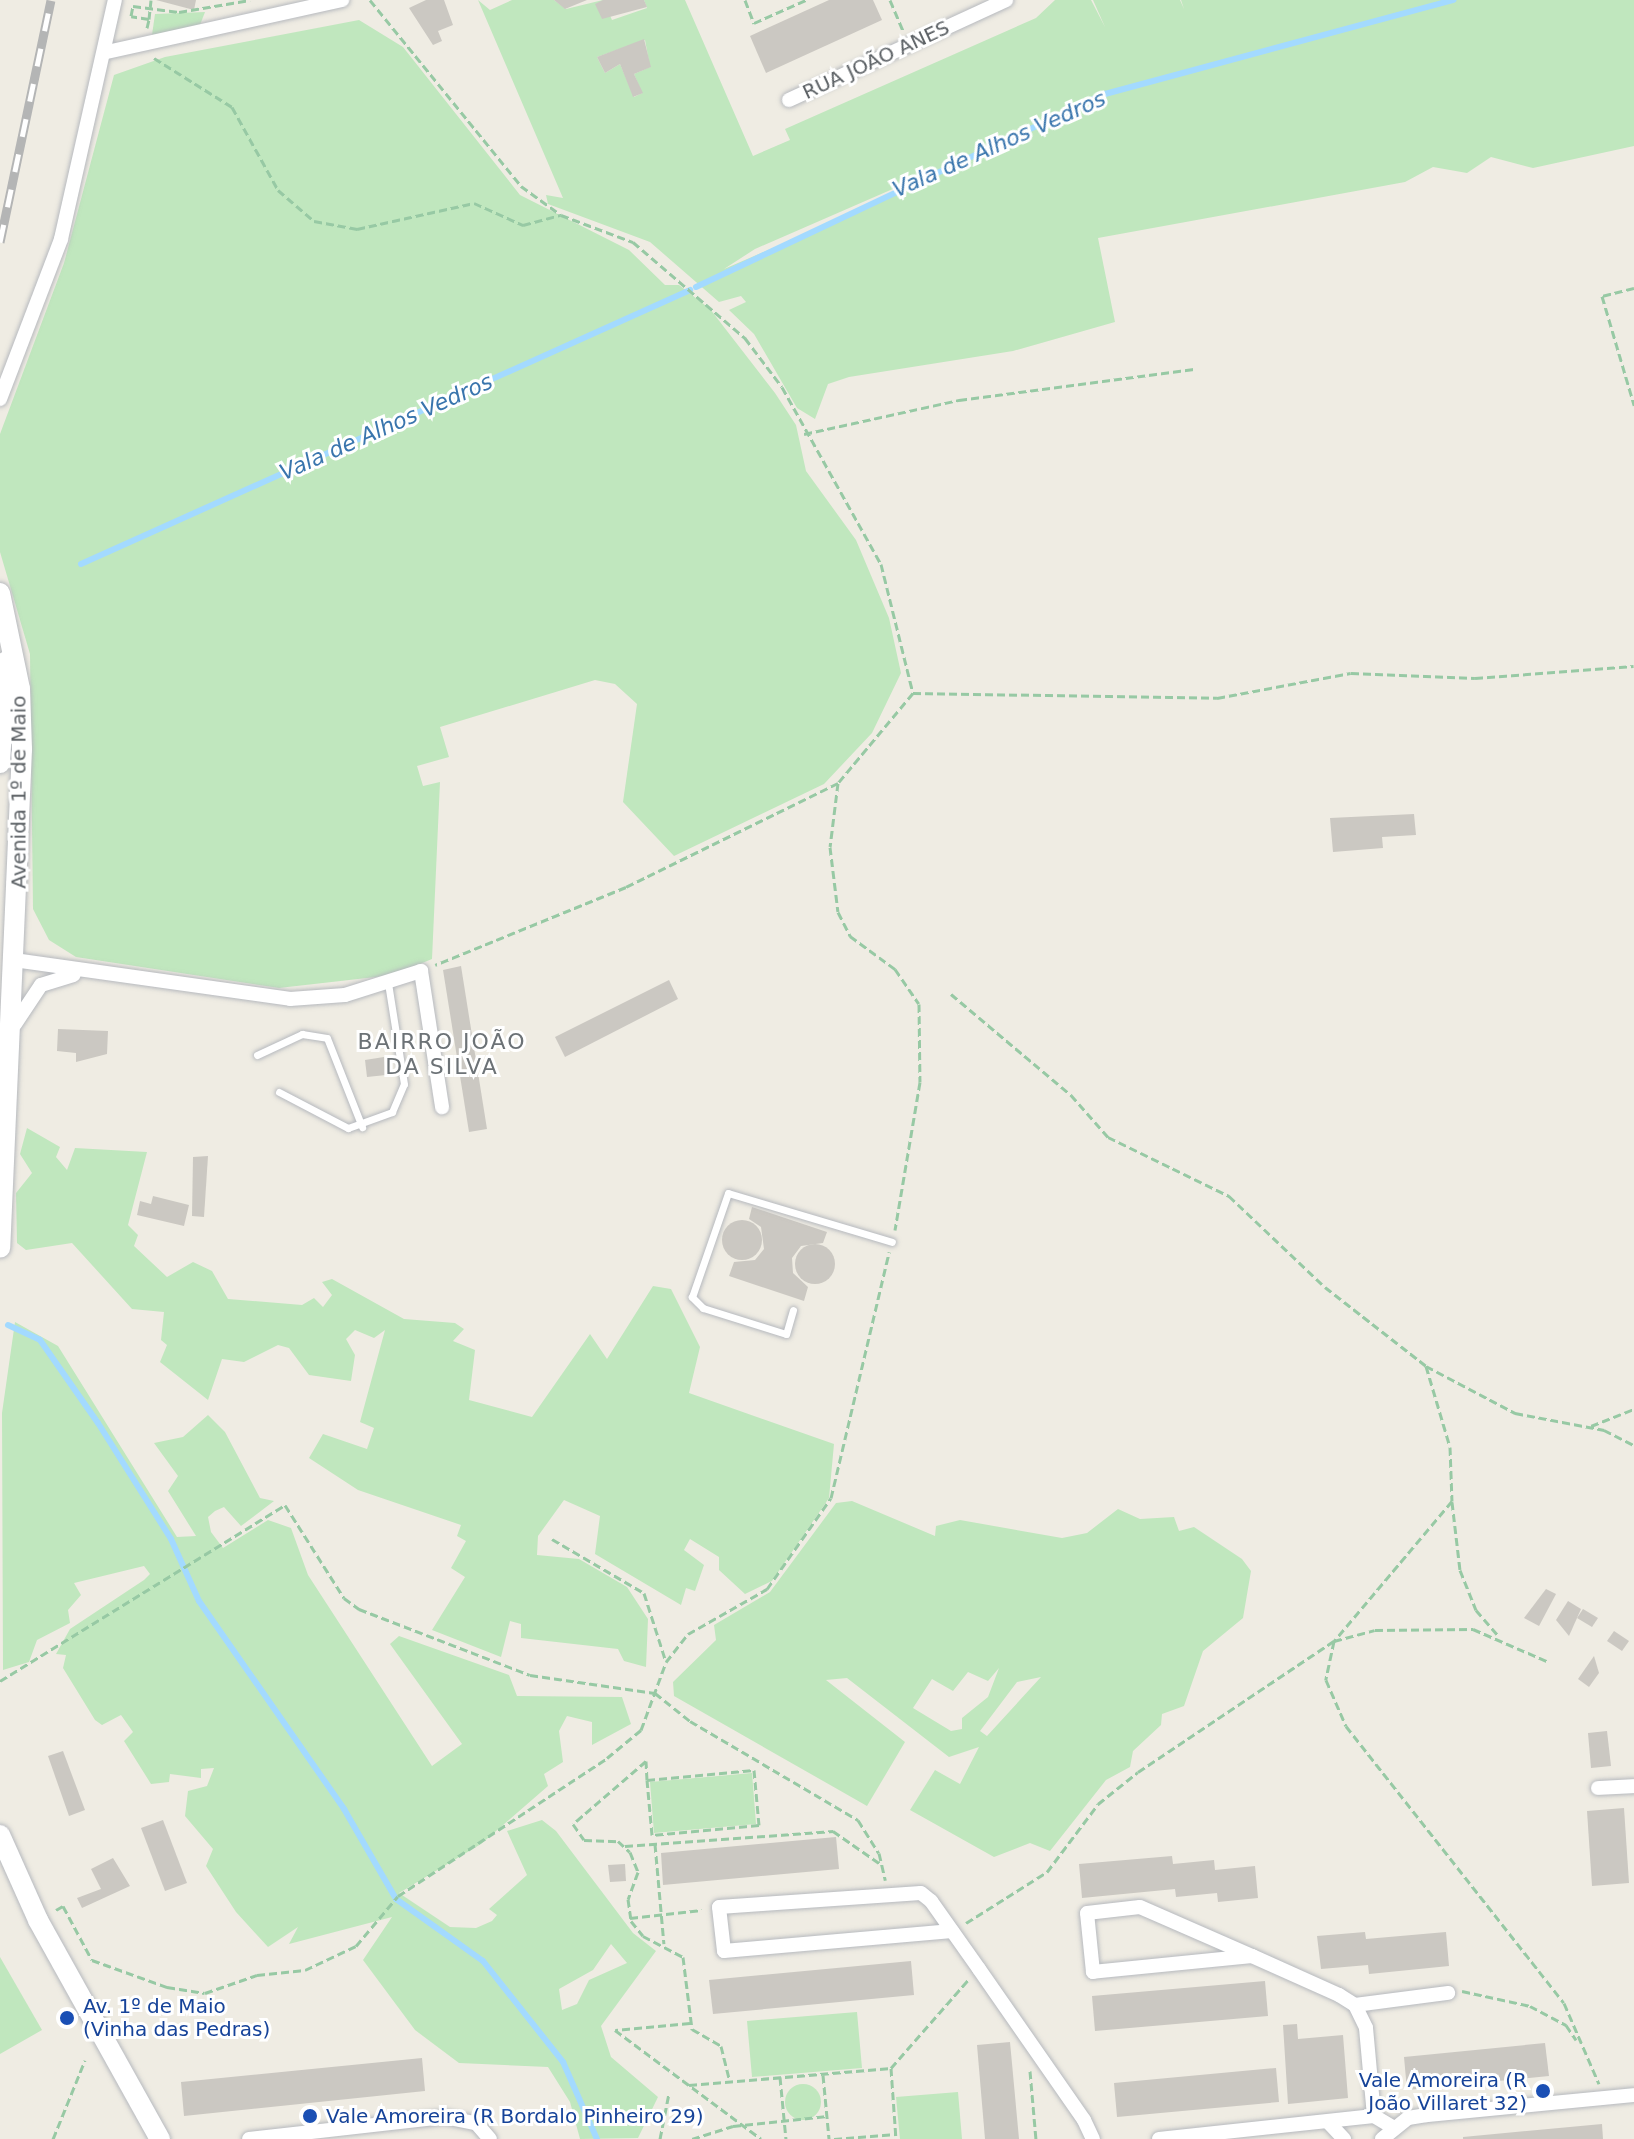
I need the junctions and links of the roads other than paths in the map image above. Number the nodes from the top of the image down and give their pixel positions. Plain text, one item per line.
1 (115, 0) edge
2 (342, 0) edge
3 (1006, 0) edge
4 (107, 52) junction
5 (789, 100) dead end
6 (0, 399) edge
7 (0, 593) edge
8 (9, 625) junction
9 (0, 763) edge
10 (7, 959) edge
11 (86, 973) junction
12 (388, 983) junction
13 (8, 1051) junction
14 (257, 1055) dead end
15 (279, 1092) dead end
16 (442, 1107) dead end
17 (362, 1127) junction
18 (892, 1242) road end
19 (0, 1248) edge
20 (793, 1310) dead end
21 (1634, 1786) edge
22 (1598, 1788) dead end
23 (0, 1835) edge
24 (952, 1931) junction
25 (1252, 1956) junction
26 (1448, 1993) road end
27 (1355, 2005) junction
28 (1634, 2095) edge
29 (1374, 2116) junction
30 (1329, 2123) junction
31 (1394, 2128) junction
32 (160, 2139) edge
33 (249, 2139) edge
34 (490, 2139) edge
35 (1093, 2139) edge
36 (1159, 2139) edge
37 (1344, 2139) edge
38 (1382, 2139) edge

1 - 4 street
2 - 4 street
3 - 5 street, RUA JOÃO ANES
4 - 6 street
7 - 8 main road, Avenida 1º de Maio
8 - 9 main road, Avenida 1º de Maio
8 - 10 main road, Avenida 1º de Maio
10 - 11 street
10 - 13 main road, Avenida 1º de Maio
11 - 12 street
11 - 13 street
12 - 16 street
12 - 17 lane
13 - 19 main road, Avenida 1º de Maio
14 - 17 lane
15 - 17 lane
18 - 20 lane
21 - 22 street
23 - 32 main road
24 - 24 street
24 - 35 street
25 - 25 street
25 - 27 street
26 - 27 street
27 - 29 street
28 - 31 street
29 - 30 street
29 - 31 street
30 - 36 street
30 - 37 street
31 - 38 street
33 - 34 street

